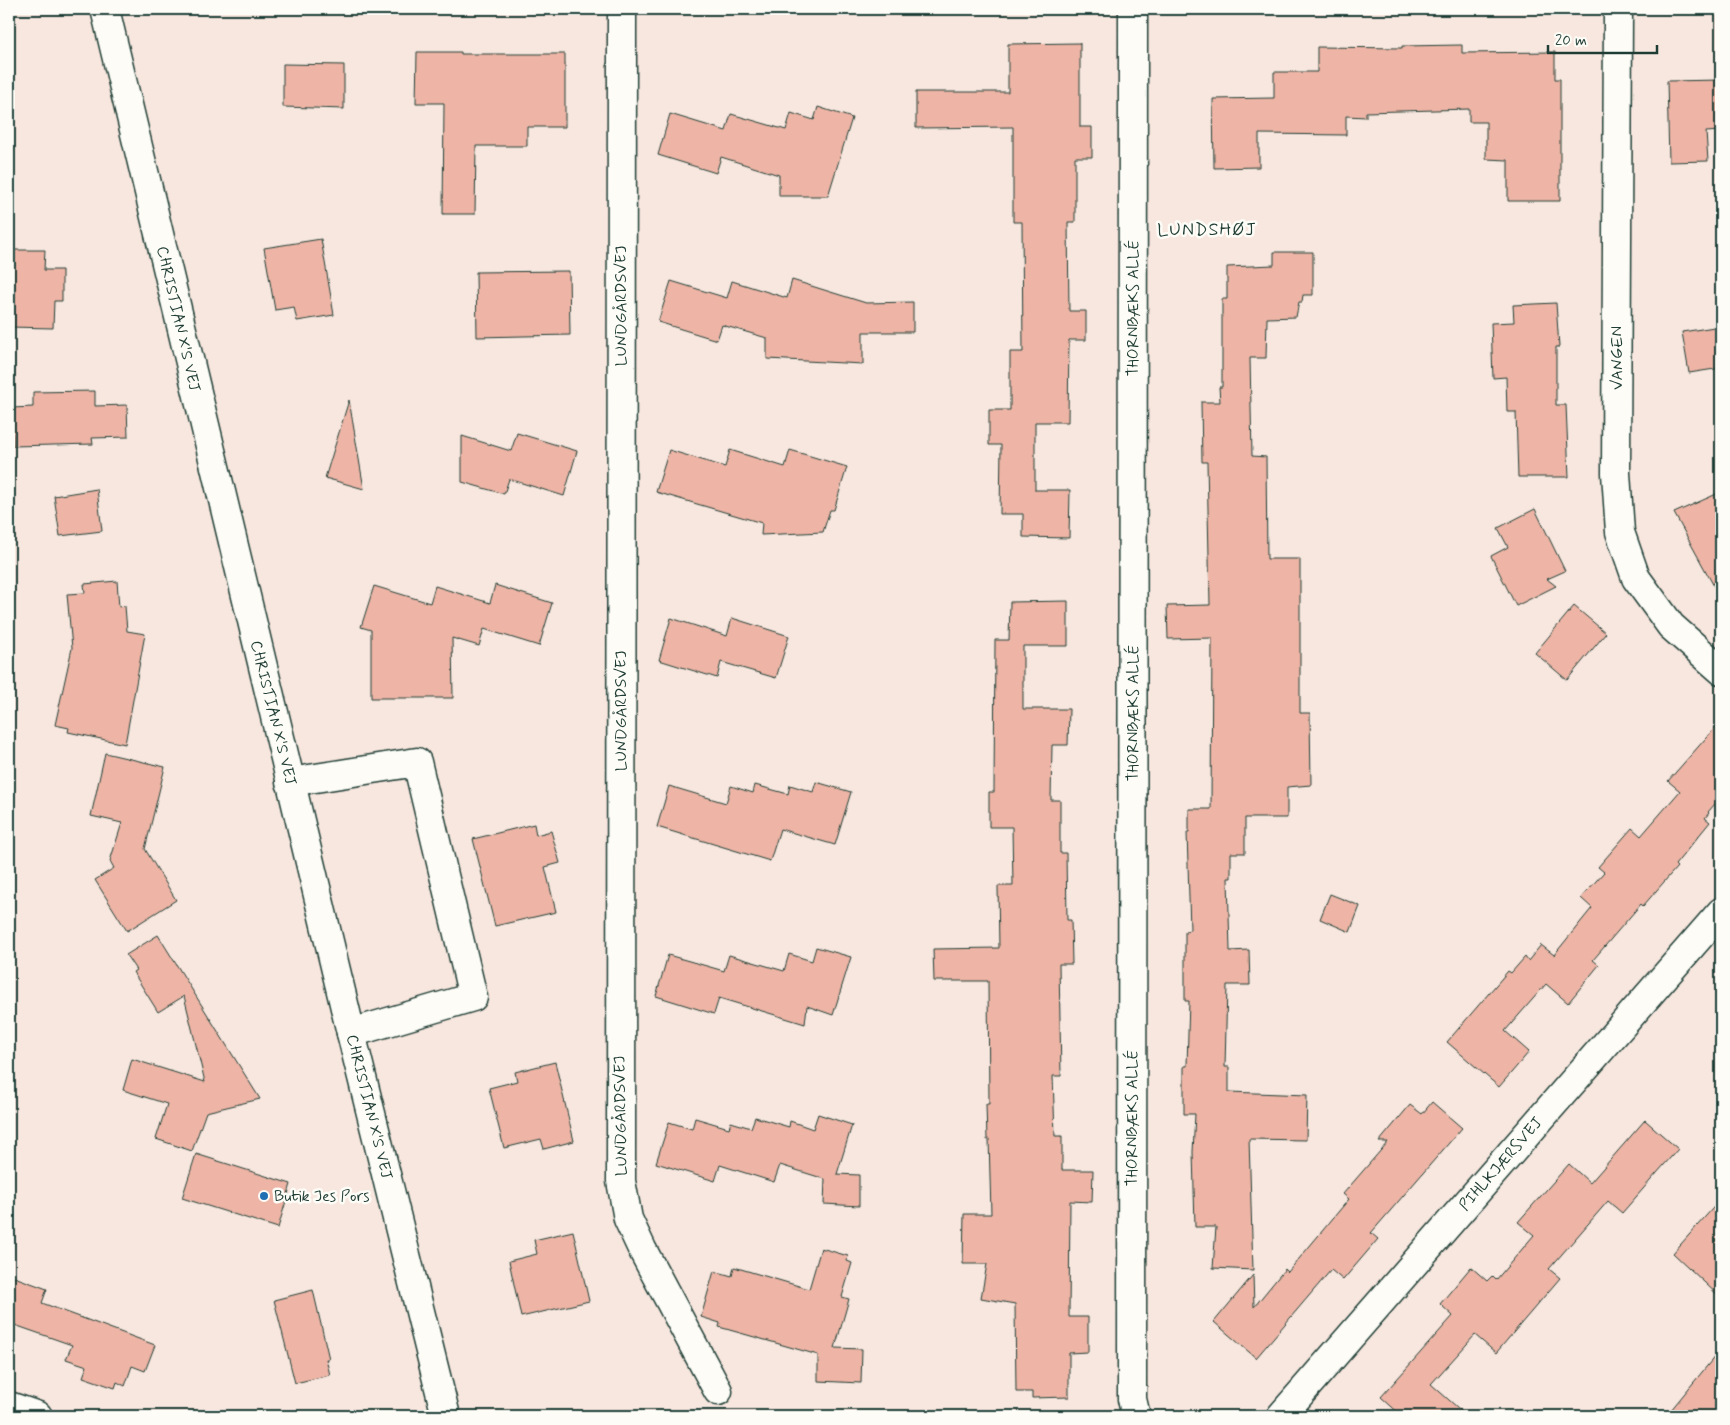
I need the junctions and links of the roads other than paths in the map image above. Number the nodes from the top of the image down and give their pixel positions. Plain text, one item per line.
1 (105, 9) edge
2 (622, 9) edge
3 (1133, 9) edge
4 (1618, 9) edge
5 (1721, 670) edge
6 (290, 782) junction
7 (1721, 912) edge
8 (351, 1032) junction
9 (718, 1391) dead end
10 (9, 1406) edge
11 (38, 1416) edge
12 (446, 1416) edge
13 (1136, 1416) edge
14 (1281, 1416) edge

1 - 6 street, CHRISTIAN X'S VEJ
2 - 9 street, LUNDGÅRDSVEJ
3 - 13 street, THORNBÆKS ALLÉ
4 - 5 street, VANGEN
6 - 8 street, CHRISTIAN X'S VEJ
6 - 8 street
7 - 14 street, PIHLKJÆRSVEJ
8 - 12 street, CHRISTIAN X'S VEJ
10 - 11 street

